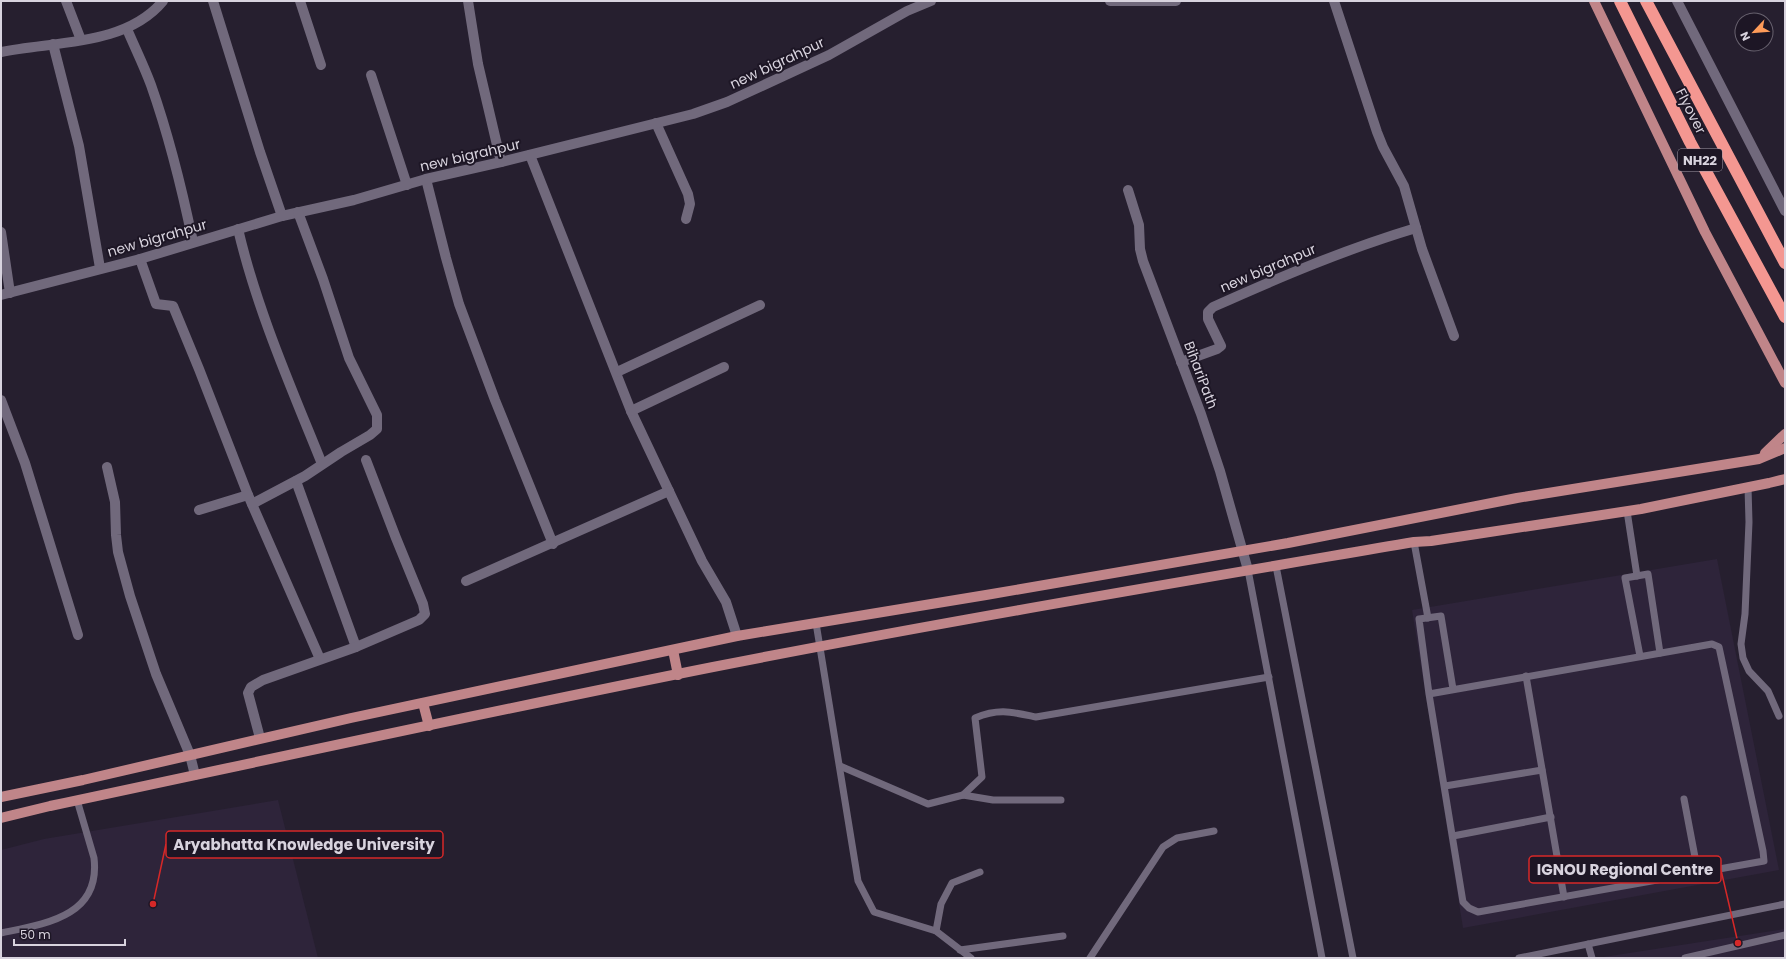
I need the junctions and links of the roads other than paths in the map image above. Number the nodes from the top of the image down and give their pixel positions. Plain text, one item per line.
1 (66, 1) edge
2 (213, 1) edge
3 (300, 1) edge
4 (468, 1) edge
5 (931, 1) edge
6 (1110, 1) edge
7 (1176, 1) edge
8 (1334, 1) edge
9 (1594, 1) edge
10 (1620, 1) edge
11 (1646, 1) edge
12 (1678, 1) edge
13 (160, 3) edge
14 (127, 29) junction
15 (81, 40) junction
16 (53, 44) junction
17 (1, 52) edge
18 (322, 65) dead end
19 (370, 75) dead end
20 (656, 123) junction
21 (530, 155) junction
22 (501, 162) junction
23 (426, 178) junction
24 (407, 185) junction
25 (1128, 190) dead end
26 (1785, 211) edge
27 (298, 212) junction
28 (282, 216) junction
29 (686, 219) dead end
30 (1416, 228) junction
31 (238, 229) junction
32 (1, 232) edge
33 (193, 242) junction
34 (140, 259) junction
35 (1785, 263) edge
36 (100, 268) junction
37 (5, 294) edge
38 (760, 305) dead end
39 (1785, 318) edge
40 (1454, 336) dead end
41 (1181, 362) junction
42 (724, 367) dead end
43 (617, 372) junction
44 (1785, 383) edge
45 (1, 400) edge
46 (631, 411) junction
47 (1785, 434) edge
48 (1785, 448) edge
49 (1759, 459) junction
50 (366, 460) dead end
51 (322, 464) junction
52 (107, 467) dead end
53 (1784, 480) edge
54 (296, 481) junction
55 (1748, 487) junction
56 (669, 491) junction
57 (250, 500) junction
58 (200, 510) dead end
59 (1627, 511) junction
60 (1414, 542) junction
61 (552, 544) junction
62 (1243, 550) junction
63 (1276, 566) junction
64 (1248, 570) junction
65 (1636, 576) junction
66 (466, 581) dead end
67 (1428, 618) junction
68 (816, 623) junction
69 (78, 635) dead end
70 (737, 636) junction
71 (356, 647) junction
72 (821, 647) junction
73 (673, 650) junction
74 (1660, 653) junction
75 (1640, 656) junction
76 (320, 659) junction
77 (678, 675) junction
78 (1526, 676) junction
79 (1268, 677) junction
80 (1453, 689) junction
81 (1429, 694) junction
82 (423, 703) junction
83 (1779, 716) dead end
84 (429, 726) junction
85 (260, 738) junction
86 (190, 755) junction
87 (840, 766) junction
88 (1542, 770) junction
89 (195, 775) junction
90 (1445, 786) junction
91 (963, 795) junction
92 (1, 797) edge
93 (1684, 799) dead end
94 (77, 800) junction
95 (1061, 800) dead end
96 (1550, 817) junction
97 (1, 818) edge
98 (1214, 831) dead end
99 (1453, 836) junction
100 (980, 872) dead end
101 (1698, 873) junction
102 (1564, 897) junction
103 (1785, 904) edge
104 (936, 931) junction
105 (1, 933) edge
106 (1785, 935) edge
107 (1063, 936) dead end
108 (1588, 944) junction
109 (960, 950) junction
110 (971, 958) edge
111 (1090, 958) edge
112 (1322, 958) edge
113 (1353, 958) edge
114 (1520, 958) edge
115 (1592, 958) edge
116 (1685, 958) edge

1 - 15 street
2 - 28 street
3 - 18 street
4 - 22 street
5 - 20 street, new bigrahpur
6 - 7 street
8 - 30 street
9 - 44 main road
10 - 39 highway, Flyover / NH22
11 - 35 highway, NH22
12 - 26 street
13 - 14 street
14 - 15 street
14 - 33 street
15 - 16 street
16 - 17 street
16 - 36 street
19 - 24 street
20 - 21 street, new bigrahpur
20 - 29 street
21 - 22 street, new bigrahpur
21 - 43 street
22 - 23 street, new bigrahpur
23 - 24 street, new bigrahpur
23 - 61 street
24 - 27 street, new bigrahpur
25 - 41 street, BihariPath
27 - 28 street, new bigrahpur
27 - 51 street
28 - 31 street, new bigrahpur
30 - 40 street
30 - 41 street, new bigrahpur
31 - 33 street, new bigrahpur
31 - 51 street
32 - 37 street
33 - 34 street, new bigrahpur
34 - 36 street, new bigrahpur
34 - 57 street
36 - 37 street, new bigrahpur
38 - 43 street
41 - 62 street, BihariPath
42 - 46 street
43 - 46 street
45 - 69 street
46 - 56 street
47 - 49 main road
48 - 49 main road
49 - 62 main road
50 - 71 street
51 - 54 street
52 - 86 street
53 - 55 main road
54 - 57 street
54 - 71 street
55 - 59 main road
55 - 83 lane
56 - 61 street
56 - 70 street
57 - 58 street
57 - 76 street
59 - 60 main road
59 - 65 lane
60 - 63 main road
60 - 67 lane
61 - 66 street
62 - 64 street, BihariPath
62 - 68 main road
63 - 64 main road
63 - 113 lane
64 - 72 main road
64 - 79 lane
65 - 74 lane
65 - 75 lane
67 - 80 lane
67 - 81 lane
68 - 70 main road
68 - 72 lane
70 - 73 main road
71 - 76 street
72 - 77 main road
72 - 87 lane
73 - 77 main road
73 - 82 main road
74 - 75 lane
74 - 101 lane
75 - 78 lane
76 - 85 street
77 - 84 main road
78 - 80 lane
78 - 88 lane
79 - 91 lane
79 - 112 lane
80 - 81 lane
81 - 90 lane
82 - 84 main road
82 - 85 main road
84 - 89 main road
85 - 86 main road
86 - 89 street
86 - 92 main road
87 - 91 lane
87 - 104 lane
88 - 90 lane
88 - 96 lane
89 - 94 main road
90 - 99 lane
91 - 95 lane
93 - 101 lane
94 - 97 main road
94 - 105 lane
96 - 99 lane
96 - 102 lane
98 - 111 lane
99 - 102 lane
100 - 104 lane
101 - 102 lane
103 - 108 lane
104 - 109 lane
106 - 116 lane
107 - 109 lane
108 - 114 lane
108 - 115 lane
109 - 110 lane

